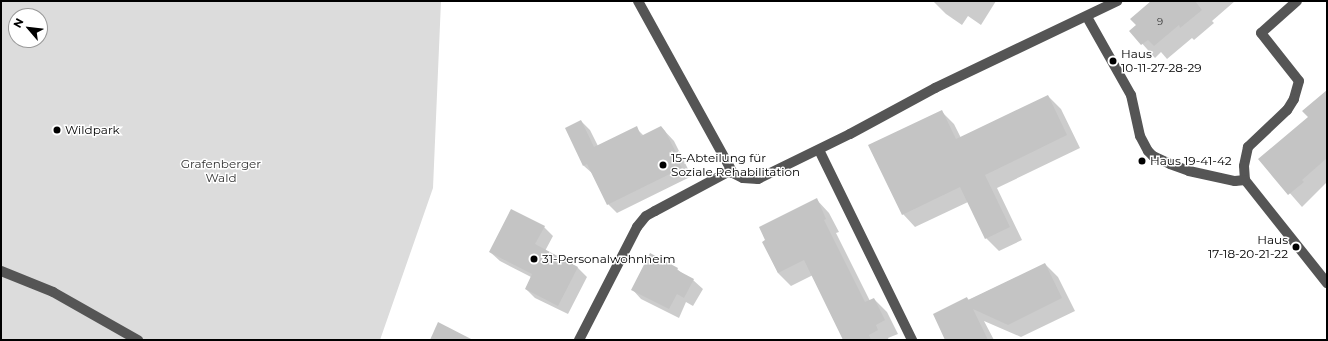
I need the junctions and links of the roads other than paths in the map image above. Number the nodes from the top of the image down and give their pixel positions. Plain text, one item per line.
1 (638, 1) edge
2 (1117, 1) edge
3 (1297, 1) edge
4 (1087, 17) junction
5 (820, 150) junction
6 (733, 173) junction
7 (1245, 180) junction
8 (1, 271) edge
9 (1327, 283) edge
10 (910, 339) edge
11 (138, 340) edge
12 (579, 340) edge

1 - 6 street
2 - 4 street
3 - 7 street
4 - 5 street
4 - 7 street
5 - 6 street
5 - 10 street
6 - 12 street
7 - 9 street
8 - 11 street

